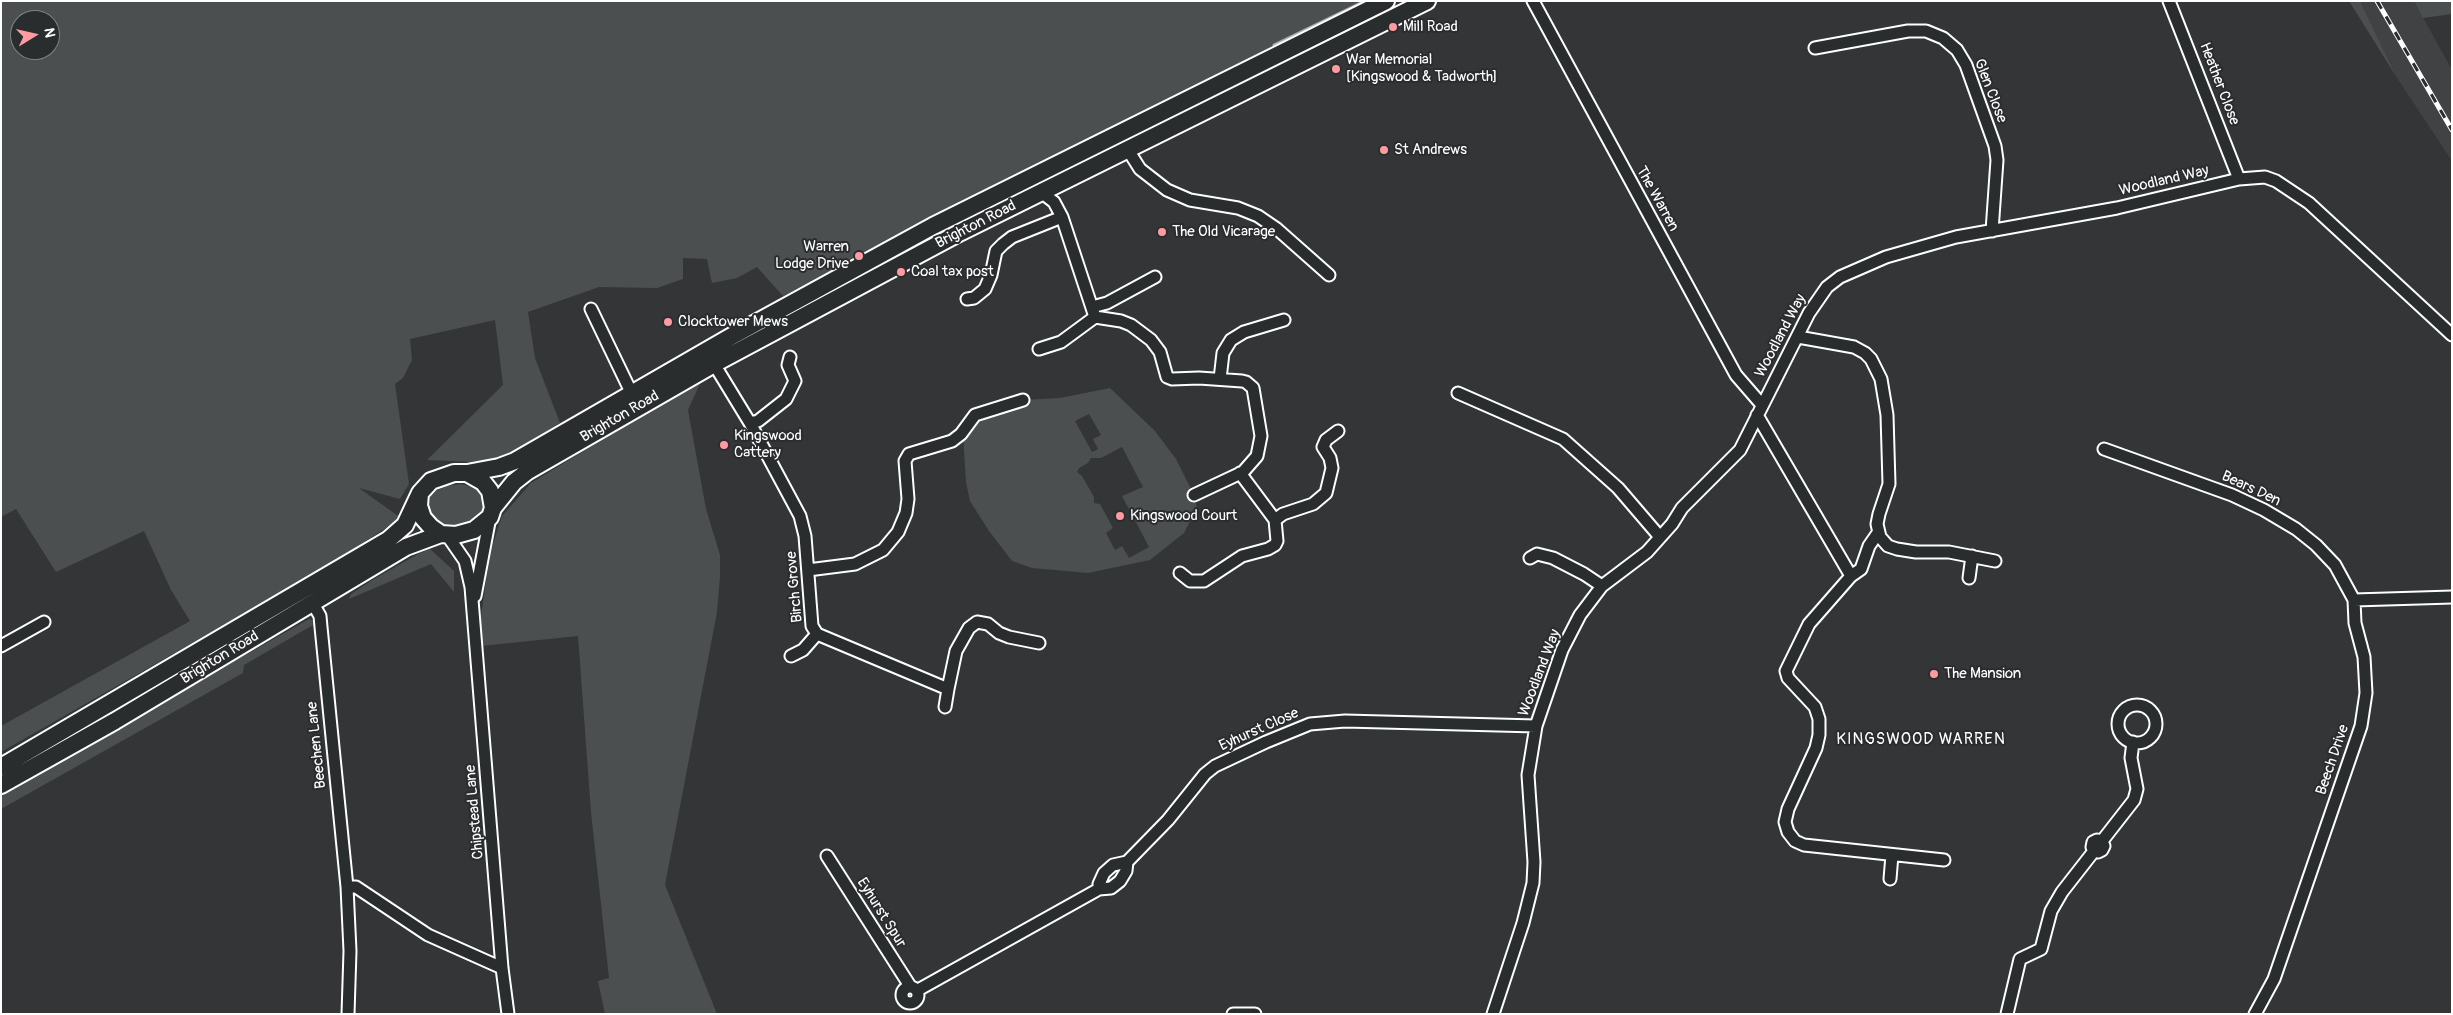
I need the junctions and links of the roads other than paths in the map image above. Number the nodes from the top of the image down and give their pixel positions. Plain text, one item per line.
1 (1386, 1) edge
2 (1427, 1) edge
3 (1534, 1) edge
4 (2170, 1) edge
5 (1815, 48) dead end
6 (1128, 150) junction
7 (2239, 178) junction
8 (1040, 192) junction
9 (1062, 217) junction
10 (1992, 231) junction
11 (1329, 275) dead end
12 (1155, 277) dead end
13 (967, 299) dead end
14 (591, 309) dead end
15 (1094, 312) junction
16 (1284, 320) dead end
17 (2452, 335) edge
18 (1798, 337) junction
19 (1039, 349) dead end
20 (790, 357) dead end
21 (714, 364) junction
22 (1220, 379) junction
23 (1458, 392) dead end
24 (632, 394) junction
25 (1023, 400) dead end
26 (1760, 410) junction
27 (750, 424) junction
28 (1338, 431) dead end
29 (2104, 449) dead end
30 (467, 473) junction
31 (1240, 473) junction
32 (420, 493) junction
33 (1194, 495) dead end
34 (492, 512) junction
35 (1275, 520) junction
36 (444, 534) junction
37 (1878, 534) junction
38 (1660, 537) junction
39 (1972, 556) junction
40 (1530, 558) dead end
41 (1995, 561) dead end
42 (808, 570) junction
43 (1180, 573) dead end
44 (1851, 576) junction
45 (1969, 578) dead end
46 (1602, 586) junction
47 (2452, 597) edge
48 (2354, 600) junction
49 (312, 602) junction
50 (473, 608) junction
51 (44, 622) dead end
52 (817, 634) junction
53 (1039, 642) dead end
54 (1, 646) edge
55 (791, 656) dead end
56 (948, 689) junction
57 (945, 706) dead end
58 (1536, 726) junction
59 (2133, 742) dead end
60 (1, 766) edge
61 (1, 785) edge
62 (1892, 855) junction
63 (828, 856) dead end
64 (1944, 860) dead end
65 (1127, 862) junction
66 (1890, 879) dead end
67 (347, 887) junction
68 (1099, 889) junction
69 (502, 968) junction
70 (914, 988) joint
71 (348, 1014) edge
72 (508, 1014) edge
73 (1233, 1014) edge
74 (1255, 1014) edge
75 (1493, 1014) edge
76 (2007, 1014) edge
77 (2254, 1014) edge

1 - 24 highway, Brighton Road
2 - 6 highway, Brighton Road
3 - 26 street, The Warren
4 - 7 street, Heather Close
5 - 10 street, Glen Close
6 - 8 highway, Brighton Road
6 - 11 street
7 - 10 street, Woodland Way
7 - 17 street, Woodland Way
8 - 9 street
8 - 21 highway, Brighton Road
9 - 13 street
9 - 15 street
10 - 18 street, Woodland Way
12 - 15 street
14 - 24 street
15 - 19 street
15 - 22 street
16 - 22 street
18 - 26 street, Woodland Way
18 - 37 street
20 - 27 street
21 - 27 street, Birch Grove
21 - 34 highway, Brighton Road
22 - 31 street
23 - 38 street
24 - 30 highway, Brighton Road
25 - 42 street
26 - 38 street, Woodland Way
26 - 44 street, The Warren
27 - 42 street, Birch Grove
28 - 35 street
29 - 48 street, Bears Den
30 - 32 highway
30 - 34 highway
31 - 33 street
31 - 35 street
32 - 36 highway
32 - 60 highway, Brighton Road
34 - 36 highway
34 - 50 street, Chipstead Lane
35 - 43 street
36 - 49 highway, Brighton Road
36 - 50 street, Chipstead Lane
37 - 39 street
37 - 44 street
38 - 46 street, Woodland Way
39 - 41 street
39 - 45 street
40 - 46 street
42 - 52 street, Birch Grove
44 - 62 street
46 - 58 street, Woodland Way
47 - 48 street
48 - 77 street, Beech Drive
49 - 61 highway, Brighton Road
49 - 67 street, Beechen Lane
50 - 69 street, Chipstead Lane
51 - 54 street
52 - 55 street
52 - 56 street, Birch Grove
53 - 56 street
56 - 57 street
58 - 65 street, Eyhurst Close
58 - 75 street, Woodland Way
59 - 76 street
62 - 64 street
62 - 66 street
63 - 70 street, Eyhurst Spur
65 - 68 street, Eyhurst Close
65 - 68 street, Eyhurst Close
67 - 69 street
67 - 71 street, Beechen Lane
68 - 70 street, Eyhurst Close
69 - 72 street, Chipstead Lane
73 - 74 street

